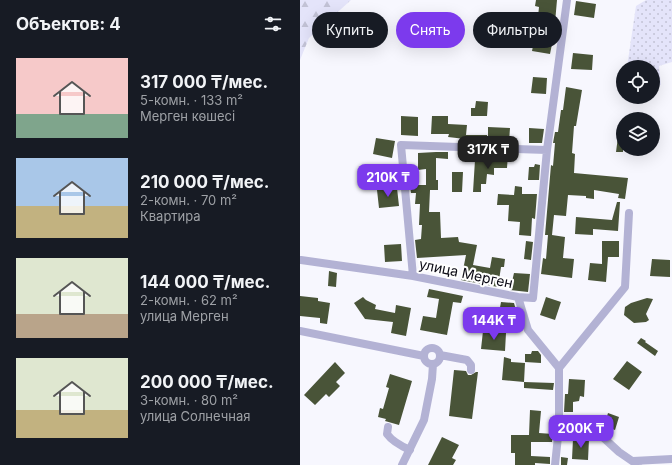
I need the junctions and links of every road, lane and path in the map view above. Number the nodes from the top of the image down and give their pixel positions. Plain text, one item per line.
1 (567, 0) edge
2 (547, 150) junction
3 (629, 212) dead end
4 (300, 260) edge
5 (413, 276) junction
6 (518, 297) junction
7 (300, 331) edge
8 (440, 355) junction
9 (424, 356) junction
10 (433, 364) junction
11 (559, 368) junction
12 (470, 370) dead end
13 (388, 427) dead end
14 (559, 427) junction
15 (410, 450) junction
16 (672, 459) edge
17 (635, 463) edge
18 (402, 465) edge
19 (555, 465) edge

1 - 2 street
2 - 5 street
2 - 6 street
3 - 11 street
4 - 5 street, улица Мерген
5 - 6 street, улица Мерген
6 - 11 street, улица Мерген
7 - 9 street
8 - 9 street
8 - 10 street
8 - 12 street
9 - 10 street
10 - 15 street
11 - 14 street
13 - 15 street
14 - 17 street
14 - 19 street
15 - 18 street
16 - 17 street

